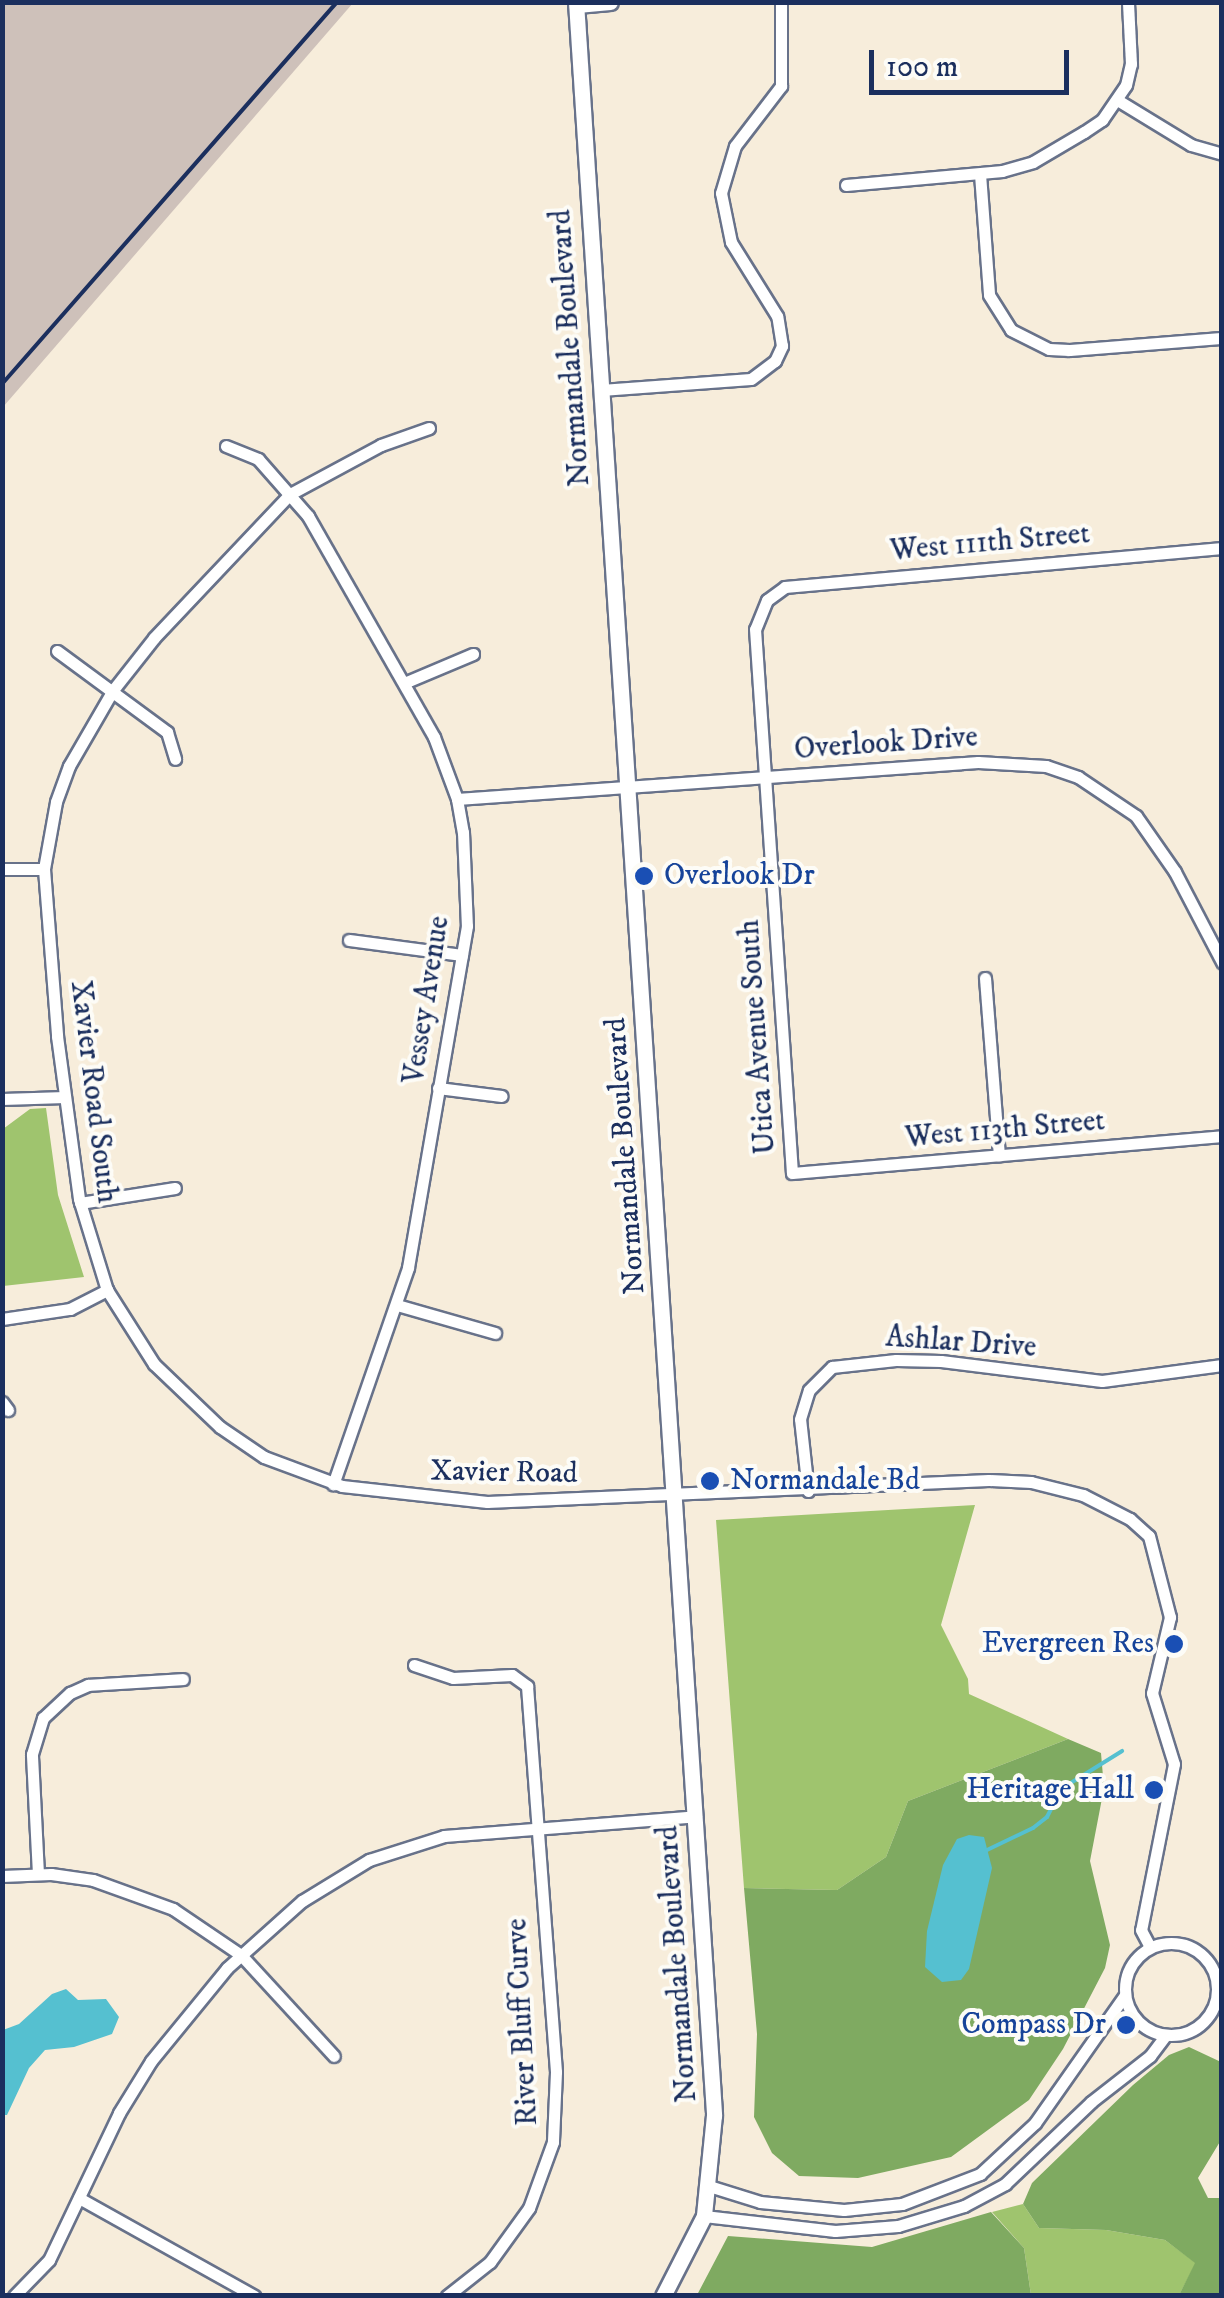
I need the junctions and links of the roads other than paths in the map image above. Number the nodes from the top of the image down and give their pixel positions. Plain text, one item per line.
1 (610, 2) edge
2 (781, 2) edge
3 (1128, 2) edge
4 (576, 4) edge
5 (1119, 101) junction
6 (1222, 154) edge
7 (980, 174) junction
8 (846, 185) dead end
9 (1222, 338) edge
10 (601, 390) junction
11 (428, 428) dead end
12 (226, 446) dead end
13 (290, 494) junction
14 (1222, 548) edge
15 (767, 600) joint
16 (57, 651) dead end
17 (474, 654) dead end
18 (404, 683) junction
19 (114, 690) junction
20 (175, 759) dead end
21 (766, 778) junction
22 (629, 788) junction
23 (457, 799) junction
24 (2, 869) edge
25 (44, 869) junction
26 (349, 940) dead end
27 (462, 955) junction
28 (1222, 962) edge
29 (986, 978) dead end
30 (438, 1088) junction
31 (501, 1096) dead end
32 (65, 1097) junction
33 (2, 1100) edge
34 (1222, 1136) edge
35 (999, 1155) junction
36 (792, 1173) joint
37 (175, 1188) dead end
38 (80, 1203) junction
39 (107, 1290) junction
40 (398, 1305) junction
41 (2, 1319) edge
42 (496, 1333) dead end
43 (1222, 1365) edge
44 (333, 1484) junction
45 (808, 1491) junction
46 (676, 1494) junction
47 (414, 1665) dead end
48 (182, 1679) dead end
49 (696, 1816) junction
50 (538, 1828) junction
51 (38, 1874) junction
52 (2, 1876) edge
53 (1149, 1945) junction
54 (241, 1955) junction
55 (1126, 1995) junction
56 (1166, 2035) junction
57 (334, 2056) dead end
58 (709, 2186) junction
59 (79, 2198) junction
60 (704, 2216) junction
61 (14, 2296) edge
62 (254, 2296) edge
63 (447, 2296) edge
64 (663, 2296) edge

1 - 4 street
2 - 10 street
3 - 5 street
4 - 10 street, Normandale Boulevard
5 - 6 street
5 - 7 street
7 - 8 street
7 - 9 street
10 - 22 street, Normandale Boulevard
11 - 13 street, Xavier Road South
12 - 13 street, Vessey Avenue
13 - 18 street, Vessey Avenue
13 - 19 street, Xavier Road South
14 - 15 street, West 111th Street
15 - 21 street, Utica Avenue South
16 - 19 street
17 - 18 street
18 - 23 street, Vessey Avenue
19 - 20 street
19 - 25 street, Xavier Road South
21 - 22 street, Overlook Drive
21 - 28 street, Overlook Drive
21 - 36 street, Utica Avenue South
22 - 23 street, Overlook Drive
22 - 46 street, Normandale Boulevard
23 - 27 street, Vessey Avenue
24 - 25 street
25 - 32 street, Xavier Road South
26 - 27 street
27 - 30 street, Vessey Avenue
29 - 35 street
30 - 31 street
30 - 40 street, Vessey Avenue
32 - 33 street
32 - 38 street, Xavier Road South
34 - 35 street, West 113th Street
35 - 36 street, West 113th Street
37 - 38 street
38 - 39 street, Xavier Road South
39 - 41 street
39 - 44 street, Xavier Road South
40 - 42 street
40 - 44 street, Vessey Avenue
43 - 45 street, Ashlar Drive
44 - 46 street, Xavier Road
45 - 46 street, Xavier Road
45 - 53 street, Xavier Road
46 - 49 street, Normandale Boulevard
47 - 50 street, River Bluff Curve
48 - 51 street
49 - 50 street
49 - 58 street, Normandale Boulevard
50 - 54 street
50 - 63 street, River Bluff Curve
51 - 52 street
51 - 54 street
53 - 55 street
53 - 56 street
54 - 57 street
54 - 59 street
55 - 56 street
55 - 58 street
56 - 60 street
58 - 60 street, Normandale Boulevard
59 - 61 street
59 - 62 street
60 - 64 street, Normandale Boulevard

